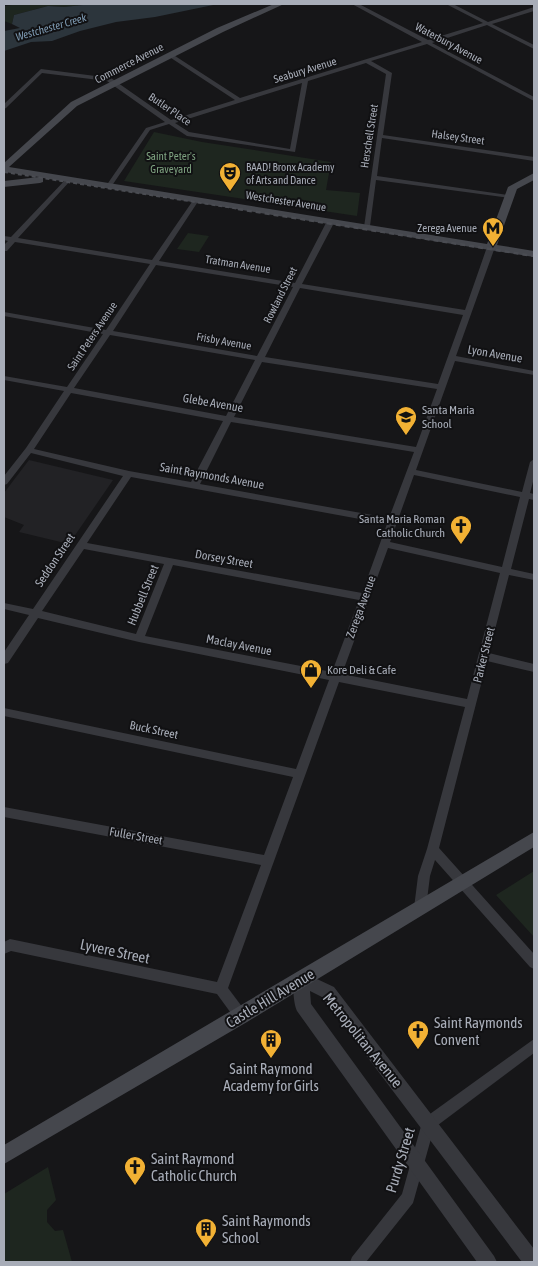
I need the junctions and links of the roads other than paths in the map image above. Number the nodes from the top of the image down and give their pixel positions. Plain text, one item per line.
1 (280, 4) edge
2 (355, 4) edge
3 (449, 4) edge
4 (534, 9) edge
5 (488, 24) junction
6 (428, 43) junction
7 (534, 47) edge
8 (170, 55) junction
9 (368, 62) junction
10 (305, 81) junction
11 (115, 83) junction
12 (534, 99) edge
13 (240, 101) junction
14 (4, 107) edge
15 (171, 122) junction
16 (380, 136) junction
17 (534, 159) edge
18 (4, 170) edge
19 (534, 176) edge
20 (373, 177) junction
21 (69, 179) junction
22 (4, 184) edge
23 (109, 186) junction
24 (508, 197) junction
25 (196, 200) junction
26 (331, 221) junction
27 (366, 226) junction
28 (4, 238) edge
29 (13, 239) junction
30 (491, 247) junction
31 (4, 249) edge
32 (534, 254) edge
33 (155, 262) junction
34 (297, 285) junction
35 (468, 312) junction
36 (4, 314) edge
37 (108, 333) junction
38 (452, 358) junction
39 (260, 359) junction
40 (534, 373) edge
41 (4, 378) edge
42 (442, 387) junction
43 (70, 390) junction
44 (228, 419) junction
45 (29, 450) junction
46 (419, 450) junction
47 (534, 462) edge
48 (4, 465) edge
49 (15, 467) junction
50 (411, 472) junction
51 (128, 474) junction
52 (4, 482) edge
53 (194, 486) junction
54 (530, 496) edge
55 (392, 522) junction
56 (384, 544) junction
57 (80, 545) junction
58 (170, 562) junction
59 (506, 571) junction
60 (534, 577) edge
61 (364, 597) junction
62 (4, 606) edge
63 (34, 614) junction
64 (139, 638) junction
65 (484, 656) junction
66 (4, 660) edge
67 (534, 668) edge
68 (336, 676) junction
69 (471, 704) junction
70 (4, 712) edge
71 (299, 774) junction
72 (4, 812) edge
73 (534, 839) edge
74 (433, 849) junction
75 (268, 861) junction
76 (463, 882) junction
77 (420, 908) junction
78 (4, 949) edge
79 (534, 963) edge
80 (302, 979) junction
81 (222, 989) junction
82 (241, 1016) junction
83 (534, 1045) edge
84 (428, 1124) junction
85 (4, 1155) edge
86 (417, 1164) junction
87 (357, 1262) edge
88 (488, 1262) edge
89 (533, 1262) edge

1 - 8 main road, Commerce Avenue
2 - 6 street, Waterbury Avenue
3 - 5 street
4 - 5 street, Seabury Avenue
5 - 6 street, Seabury Avenue
5 - 7 street
6 - 9 street, Seabury Avenue
6 - 12 street, Waterbury Avenue
8 - 11 main road, Commerce Avenue
8 - 13 street
9 - 10 street, Seabury Avenue
9 - 16 street, Herschell Street
10 - 13 street, Seabury Avenue
10 - 15 street, Butler Place
11 - 14 street, Butler Place
11 - 15 street, Butler Place
11 - 18 main road, Commerce Avenue
13 - 15 street, Seabury Avenue
15 - 23 street, Seabury Avenue
16 - 17 street, Halsey Street
16 - 20 street, Herschell Street
18 - 21 main road, Westchester Avenue
19 - 24 main road, Zerega Avenue
20 - 24 street
20 - 27 street, Herschell Street
21 - 22 main road
21 - 23 main road, Westchester Avenue
21 - 29 street
23 - 25 main road, Westchester Avenue
24 - 30 main road, Zerega Avenue
25 - 26 main road, Westchester Avenue
25 - 33 street, Saint Peters Avenue
26 - 27 main road, Westchester Avenue
26 - 34 street, Rowland Street
27 - 30 main road, Westchester Avenue
28 - 29 street, Tratman Avenue
29 - 31 street
29 - 33 street, Tratman Avenue
30 - 32 main road, Westchester Avenue
30 - 35 street, Zerega Avenue
33 - 34 street, Tratman Avenue
33 - 37 street, Saint Peters Avenue
34 - 35 street, Tratman Avenue
34 - 39 street, Rowland Street
35 - 38 street, Zerega Avenue
36 - 37 street, Frisby Avenue
37 - 39 street, Frisby Avenue
37 - 43 street, Saint Peters Avenue
38 - 40 street, Lyon Avenue
38 - 42 street, Zerega Avenue
39 - 42 street, Frisby Avenue
39 - 44 street, Rowland Street
41 - 43 street, Glebe Avenue
42 - 46 street, Zerega Avenue
43 - 44 street, Glebe Avenue
43 - 45 street, Saint Peters Avenue
44 - 46 street, Glebe Avenue
44 - 53 street, Rowland Street
45 - 49 street, Saint Peters Avenue
45 - 51 street, Saint Raymonds Avenue
46 - 50 street, Zerega Avenue
47 - 54 street, Parker Street
48 - 49 street
49 - 52 street, Saint Peters Avenue
50 - 54 street
50 - 55 street, Zerega Avenue
51 - 53 street, Saint Raymonds Avenue
51 - 57 street, Seddon Street
53 - 55 street, Saint Raymonds Avenue
54 - 59 street, Parker Street
55 - 56 street, Zerega Avenue
56 - 59 street
56 - 61 street, Zerega Avenue
57 - 58 street, Dorsey Street
57 - 63 street, Seddon Street
58 - 61 street, Dorsey Street
58 - 64 street, Hubbell Street
59 - 60 street
59 - 65 street, Parker Street
61 - 68 street, Zerega Avenue
62 - 63 street, Maclay Avenue
63 - 64 street, Maclay Avenue
63 - 66 street, Seddon Street
64 - 68 street, Maclay Avenue
65 - 67 street
65 - 69 street, Parker Street
68 - 69 street, Maclay Avenue
68 - 71 street, Zerega Avenue
69 - 74 street, Parker Street
70 - 71 street, Buck Street
71 - 75 street, Zerega Avenue
72 - 75 street, Fuller Street
73 - 76 main road, Castle Hill Avenue
74 - 76 street
74 - 77 street, Parker Street
75 - 81 street, Zerega Avenue
76 - 77 main road, Castle Hill Avenue
76 - 79 street
77 - 80 main road, Castle Hill Avenue
78 - 81 street, Lyvere Street
80 - 82 main road, Castle Hill Avenue
80 - 84 street, Metropolitan Avenue
80 - 86 street, Metropolitan Avenue
81 - 82 street
82 - 85 main road, Castle Hill Avenue
83 - 84 street, Purdy Street
84 - 86 street, Purdy Street
84 - 89 street, Metropolitan Avenue
86 - 87 street, Purdy Street
86 - 88 street, Metropolitan Avenue

